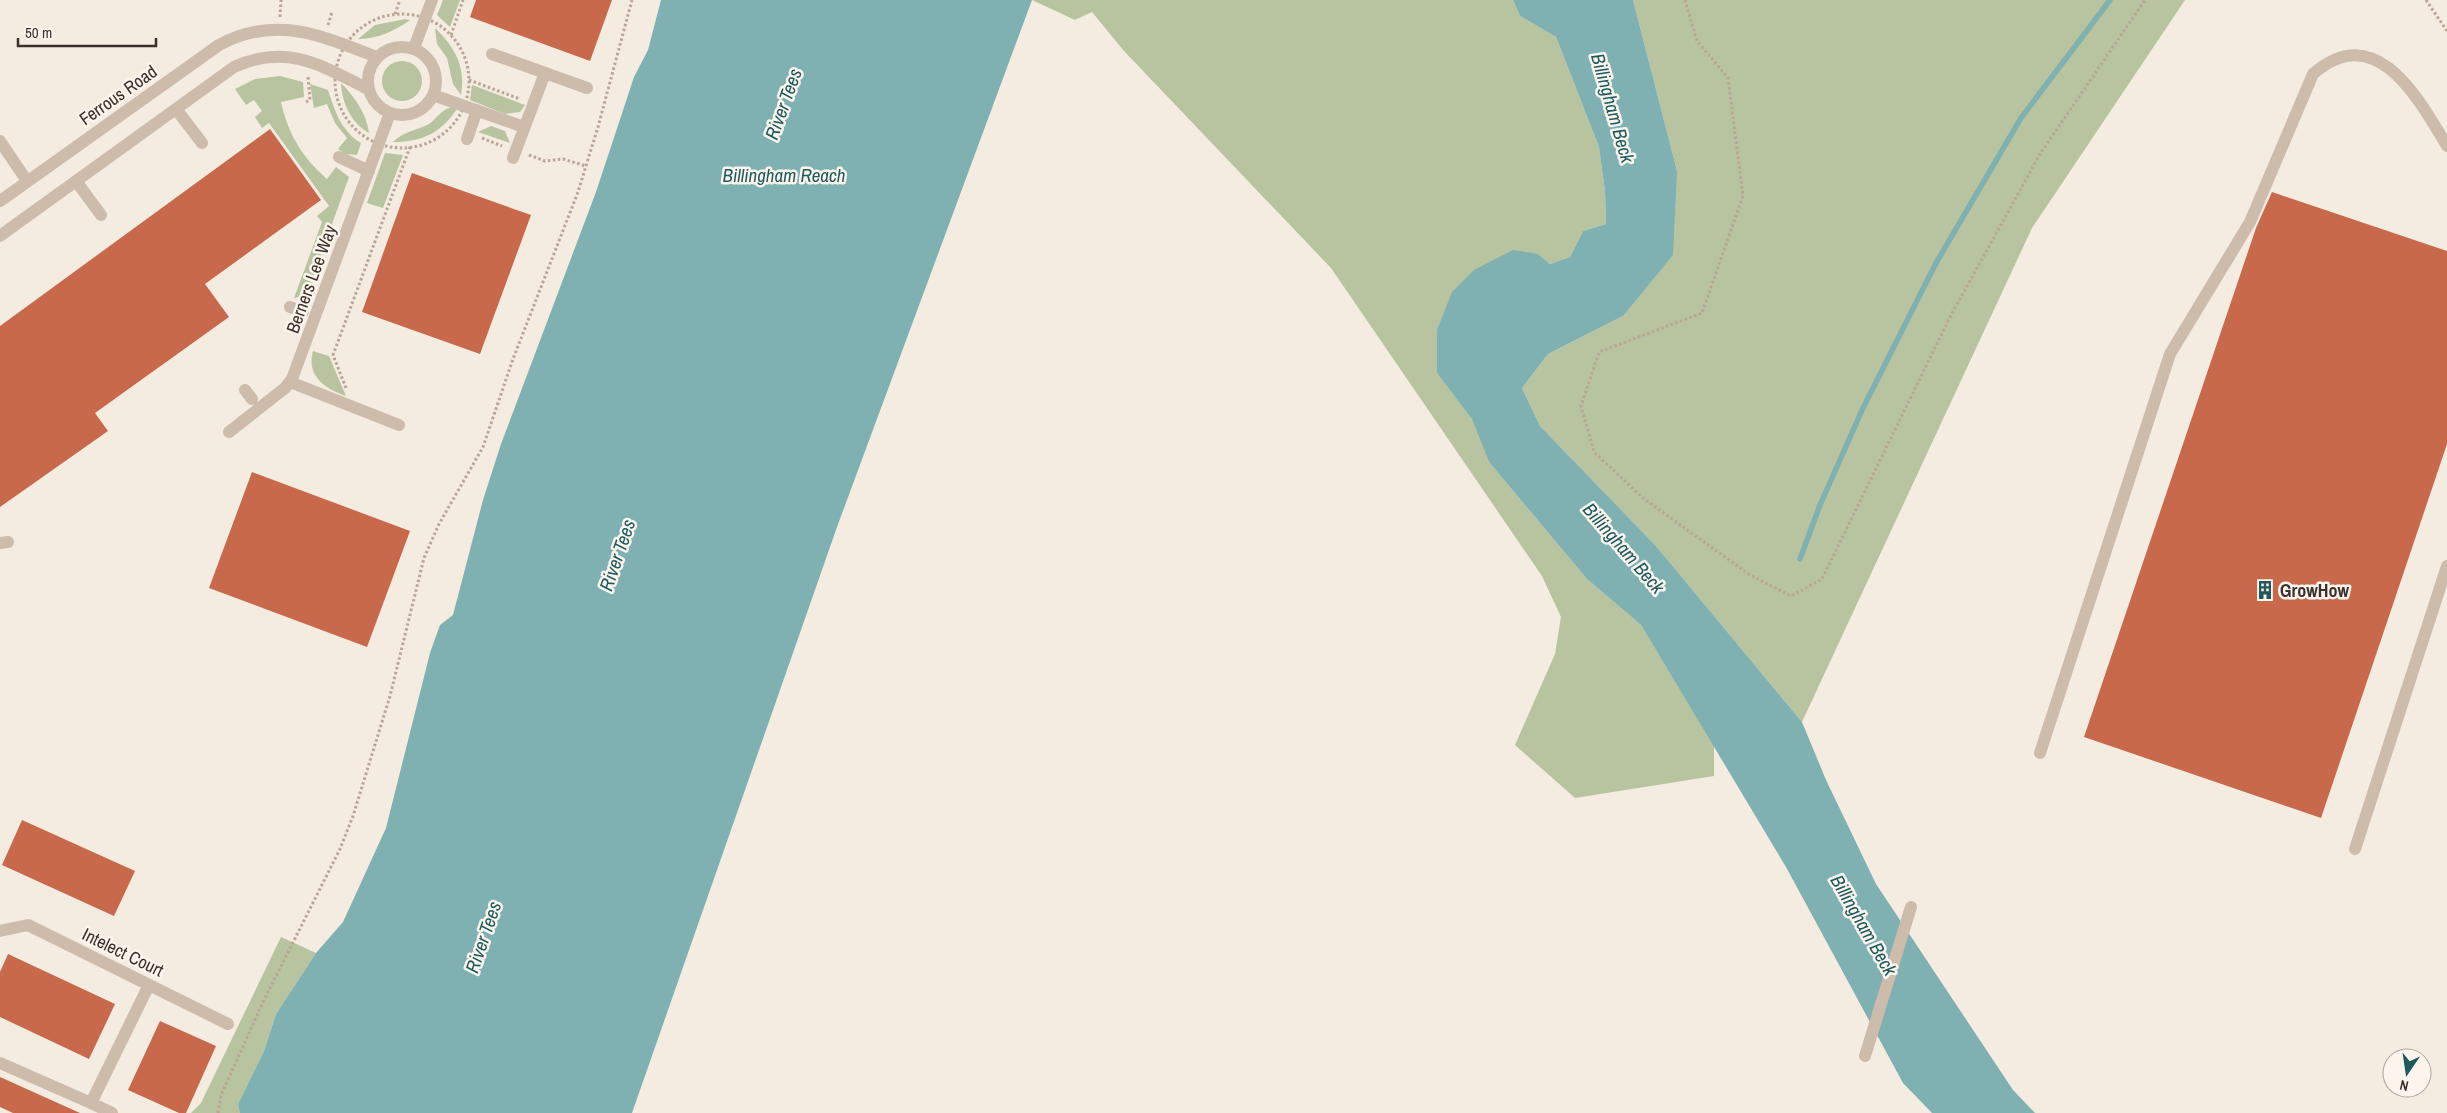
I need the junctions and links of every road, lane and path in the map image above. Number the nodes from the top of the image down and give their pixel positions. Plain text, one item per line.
1 (281, 0) edge
2 (400, 0) edge
3 (432, 0) edge
4 (464, 0) edge
5 (632, 0) edge
6 (1685, 0) edge
7 (2145, 0) edge
8 (2426, 0) edge
9 (332, 12) dead end
10 (395, 14) junction
11 (425, 18) junction
12 (280, 20) dead end
13 (326, 30) dead end
14 (2447, 31) edge
15 (451, 35) junction
16 (345, 45) junction
17 (414, 48) junction
18 (492, 54) dead end
19 (377, 57) junction
20 (309, 61) junction
21 (335, 72) junction
22 (545, 73) junction
23 (587, 88) dead end
24 (368, 89) junction
25 (433, 95) junction
26 (306, 102) dead end
27 (470, 108) junction
28 (176, 109) junction
29 (390, 113) junction
30 (524, 127) junction
31 (467, 140) dead end
32 (0, 141) edge
33 (202, 143) dead end
34 (379, 144) junction
35 (2447, 146) edge
36 (410, 147) junction
37 (340, 157) dead end
38 (513, 158) dead end
39 (369, 171) junction
40 (27, 181) junction
41 (76, 181) junction
42 (0, 201) edge
43 (101, 215) dead end
44 (0, 236) edge
45 (290, 307) dead end
46 (303, 312) dead end
47 (290, 382) junction
48 (350, 396) dead end
49 (399, 425) dead end
50 (230, 432) dead end
51 (2447, 566) edge
52 (2040, 753) dead end
53 (2354, 848) dead end
54 (1911, 906) dead end
55 (0, 931) edge
56 (149, 984) junction
57 (228, 1024) dead end
58 (1864, 1056) dead end
59 (0, 1063) edge
60 (91, 1103) junction
61 (112, 1113) edge
62 (218, 1113) edge

1 - 12 path
2 - 10 path
3 - 11 street
4 - 15 path
5 - 62 path
6 - 7 path
8 - 14 path
9 - 13 path
10 - 11 path
10 - 16 path
11 - 15 path
11 - 17 street
15 - 27 path
16 - 19 street, Ferrous Road
16 - 21 path
16 - 40 street, Ferrous Road
17 - 19 street
17 - 25 street
18 - 22 street
19 - 24 street
20 - 21 street
20 - 26 path
20 - 28 street
21 - 24 street
21 - 34 path
22 - 23 street
22 - 30 street
24 - 29 street
25 - 27 street
25 - 29 street
27 - 30 street
27 - 31 street
27 - 36 path
28 - 33 street
28 - 41 street
29 - 34 street, Berners Lee Way
30 - 38 street
32 - 40 street
34 - 36 path
34 - 39 street, Berners Lee Way
35 - 52 street
36 - 48 path
37 - 39 street
39 - 47 street, Berners Lee Way
40 - 42 street, Ferrous Road
41 - 43 street
41 - 44 street
45 - 46 street
47 - 49 street
47 - 50 street, Berners Lee Way
51 - 53 street
54 - 58 street
55 - 56 street, Intelect Court
56 - 57 street, Intelect Court
56 - 60 street
59 - 60 street
60 - 61 street

